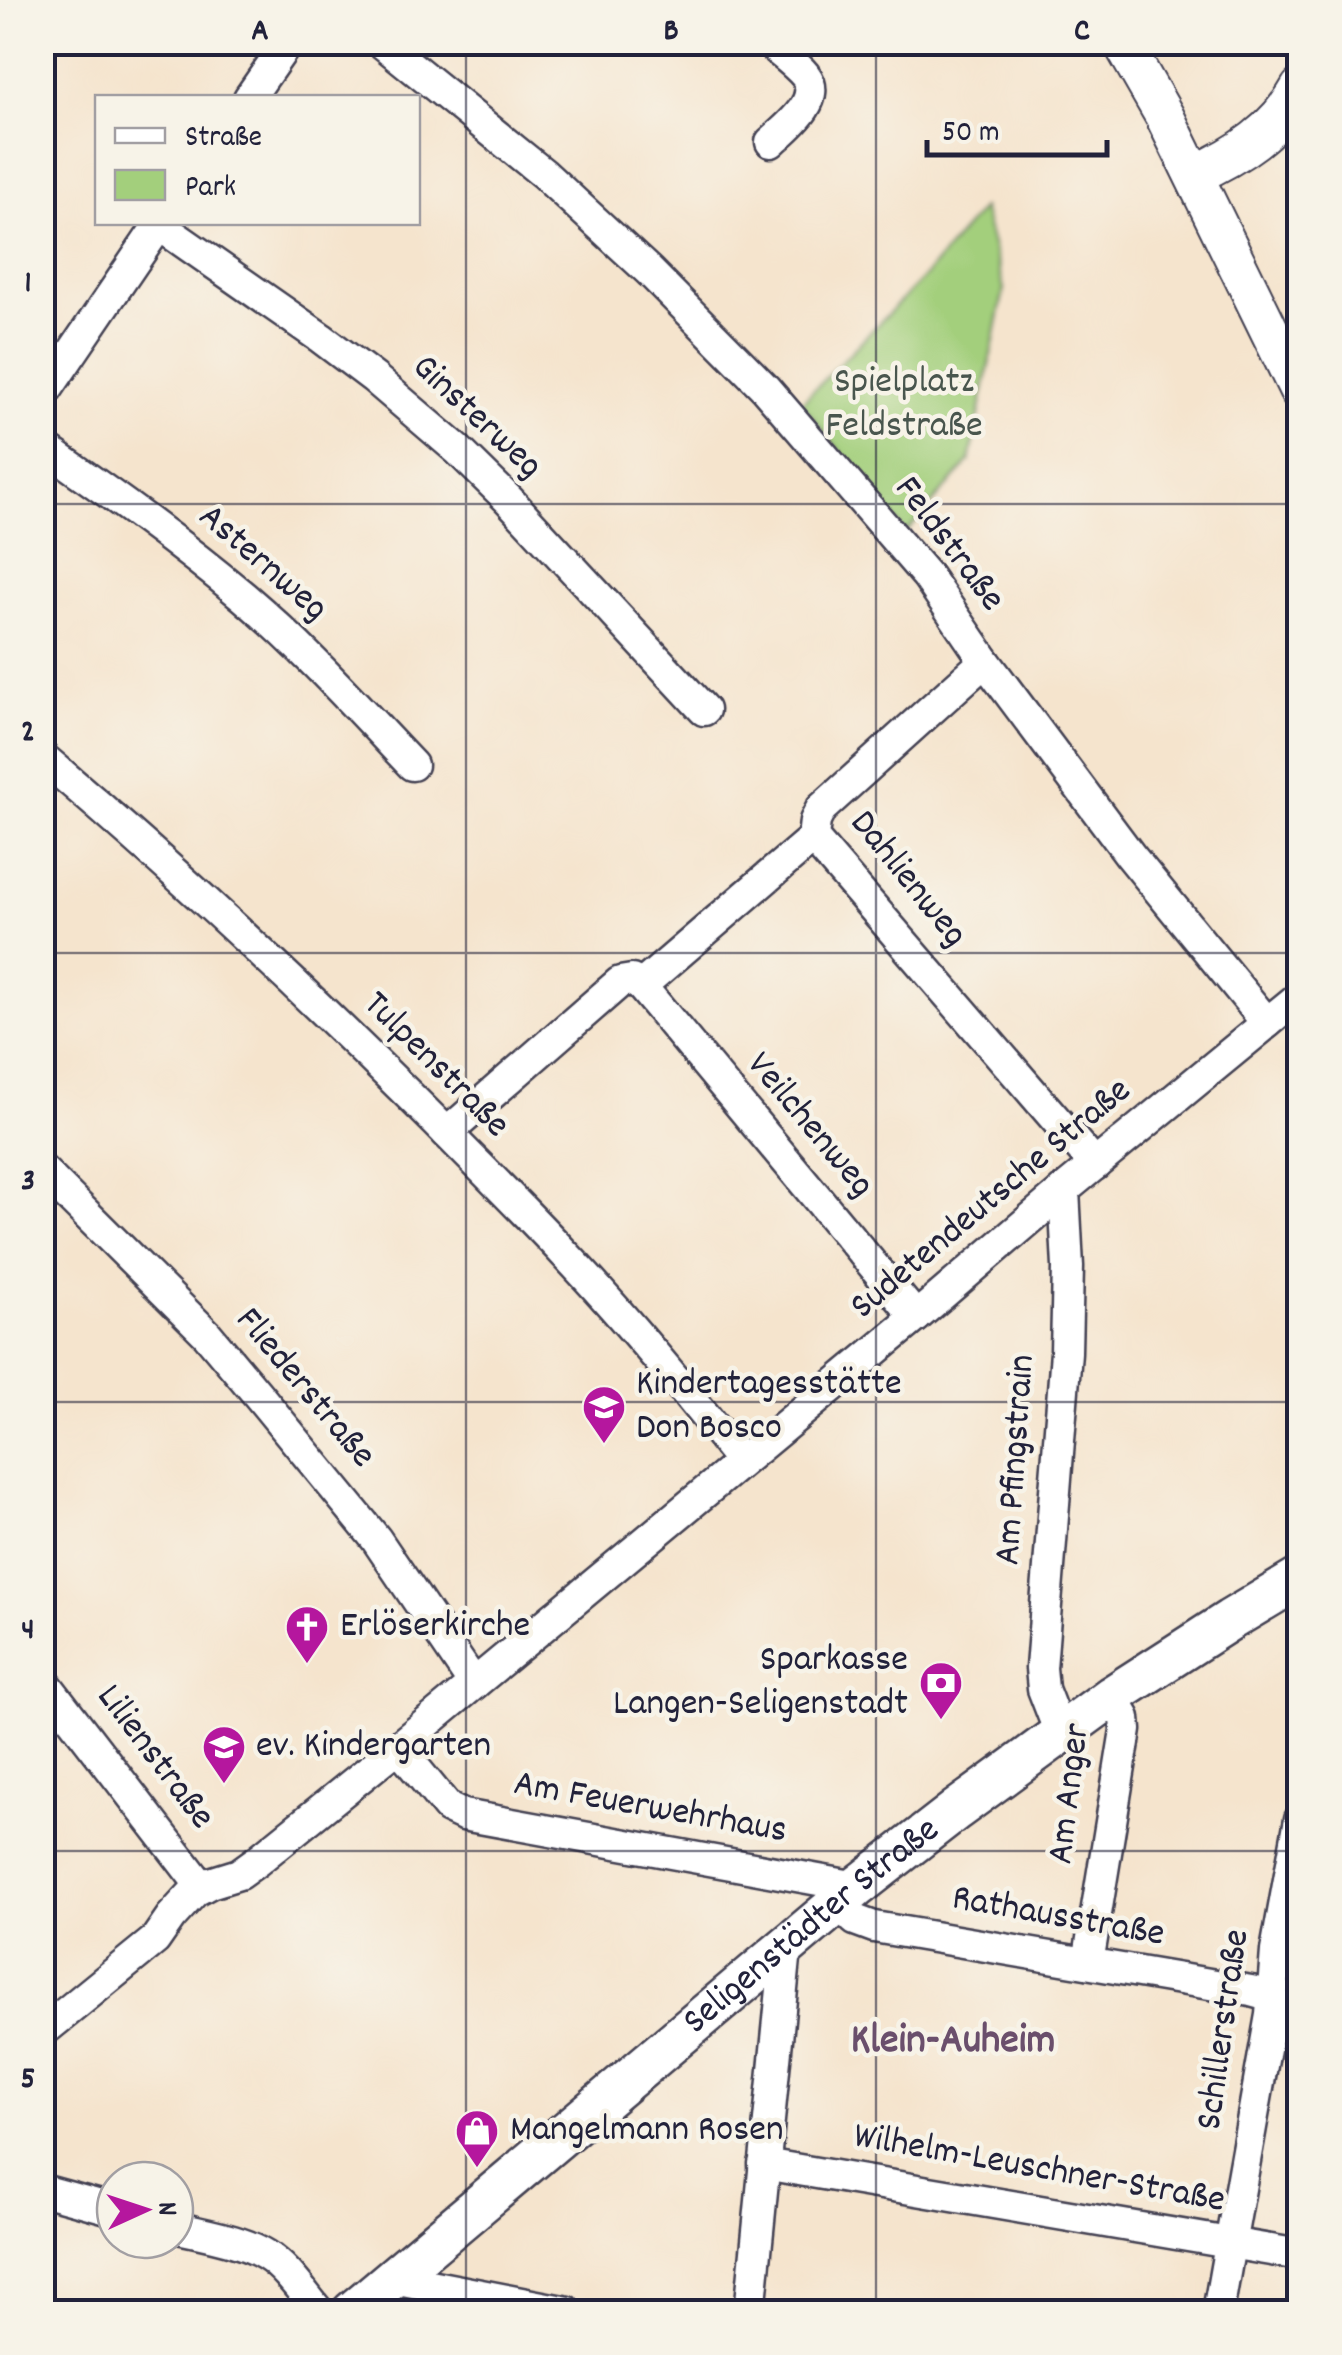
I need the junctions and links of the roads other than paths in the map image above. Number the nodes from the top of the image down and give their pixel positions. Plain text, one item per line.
1 (288, 42) edge
2 (381, 42) edge
3 (768, 42) edge
4 (1122, 42) edge
5 (1300, 88) edge
6 (251, 95) edge
7 (772, 142) dead end
8 (1194, 175) junction
9 (159, 225) edge
10 (161, 225) edge
11 (1300, 393) edge
12 (42, 397) edge
13 (42, 446) edge
14 (985, 661) junction
15 (704, 710) dead end
16 (42, 757) edge
17 (412, 764) dead end
18 (813, 838) junction
19 (641, 986) junction
20 (1300, 996) edge
21 (1268, 1023) junction
22 (446, 1133) junction
23 (1095, 1165) junction
24 (42, 1170) edge
25 (1064, 1190) junction
26 (916, 1316) junction
27 (741, 1461) junction
28 (1300, 1578) edge
29 (42, 1678) edge
30 (474, 1684) junction
31 (1112, 1696) junction
32 (1060, 1733) junction
33 (398, 1748) junction
34 (1300, 1818) edge
35 (202, 1886) junction
36 (848, 1895) junction
37 (786, 1949) junction
38 (1088, 1963) junction
39 (1282, 1987) edge
40 (42, 2032) edge
41 (764, 2164) junction
42 (42, 2190) edge
43 (95, 2205) edge
44 (195, 2233) edge
45 (1231, 2243) junction
46 (1300, 2255) edge
47 (392, 2278) junction
48 (346, 2312) edge
49 (568, 2312) edge
50 (750, 2312) edge
51 (1218, 2312) edge

1 - 6 street
2 - 14 street, Feldstraße
3 - 7 street
4 - 8 street
5 - 8 street
8 - 11 street
9 - 12 street
10 - 15 street, Ginsterweg
13 - 17 street, Asternweg
14 - 18 street, Dahlienweg
14 - 21 street, Feldstraße
16 - 22 street, Tulpenstraße
18 - 19 street
18 - 23 street, Dahlienweg
19 - 22 street
19 - 26 street, Veilchenweg
20 - 21 street, Sudetendeutsche Straße
21 - 23 street, Sudetendeutsche Straße
22 - 27 street, Tulpenstraße
23 - 25 street, Sudetendeutsche Straße
24 - 30 street, Fliederstraße
25 - 26 street, Sudetendeutsche Straße
25 - 32 street, Am Pfingstrain
26 - 27 street, Sudetendeutsche Straße
27 - 30 street, Sudetendeutsche Straße
28 - 31 main road, Seligenstädter Straße
29 - 35 street, Lilienstraße
30 - 33 street, Sudetendeutsche Straße
31 - 32 main road, Seligenstädter Straße
31 - 38 street, Am Anger
32 - 36 main road, Seligenstädter Straße
33 - 35 street, Sudetendeutsche Straße
33 - 36 street, Am Feuerwehrhaus
34 - 39 street, Schillerstraße
35 - 40 street, Sudetendeutsche Straße
36 - 37 main road, Seligenstädter Straße
36 - 38 street, Rathausstraße
37 - 41 street
37 - 47 main road, Seligenstädter Straße
38 - 39 street, Rathausstraße
39 - 45 street, Schillerstraße
41 - 45 street, Wilhelm-Leuschner-Straße
41 - 50 street
42 - 43 street
44 - 48 street
45 - 46 street, Wilhelm-Leuschner-Straße
45 - 51 street, Schillerstraße
47 - 48 main road, Seligenstädter Straße
47 - 49 street

